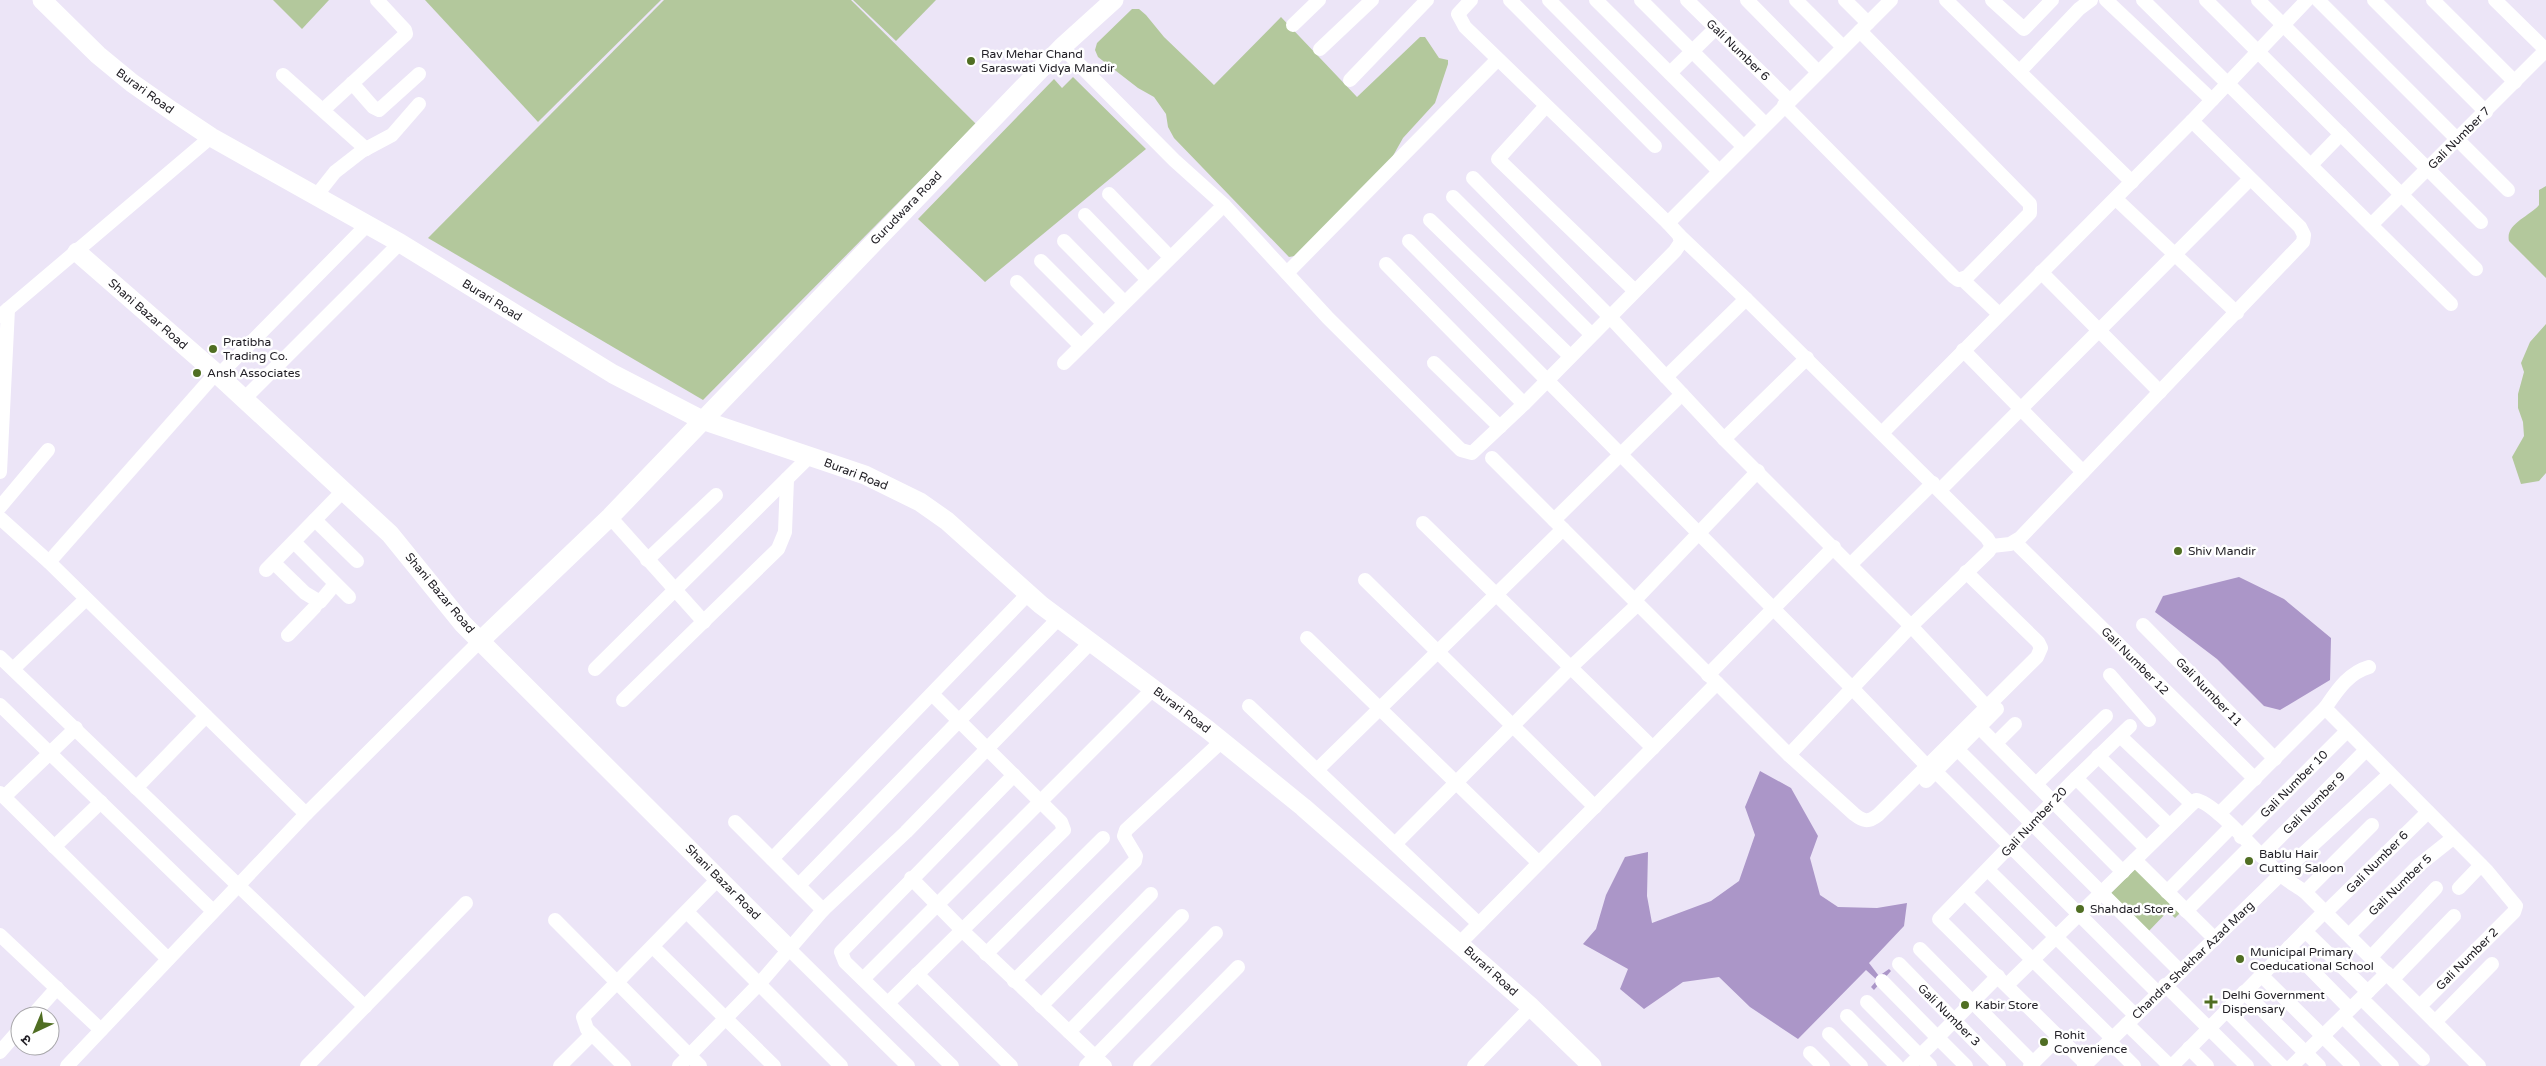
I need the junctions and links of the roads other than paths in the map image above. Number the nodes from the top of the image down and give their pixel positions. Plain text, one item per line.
1 (377, 0) edge
2 (1114, 0) edge
3 (1319, 0) edge
4 (1372, 0) edge
5 (1427, 0) edge
6 (1470, 0) edge
7 (1510, 0) edge
8 (1549, 0) edge
9 (1596, 0) edge
10 (1641, 0) edge
11 (1687, 0) edge
12 (1747, 0) edge
13 (1796, 0) edge
14 (1845, 0) edge
15 (1946, 0) edge
16 (1992, 0) edge
17 (2091, 0) edge
18 (2106, 0) edge
19 (2143, 0) edge
20 (2206, 0) edge
21 (2258, 0) edge
22 (2306, 0) edge
23 (2318, 0) edge
24 (2374, 0) edge
25 (2433, 0) edge
26 (2495, 0) edge
27 (1889, 1) edge
28 (47, 2) edge
29 (2046, 2) edge
30 (2283, 24) junction
31 (1294, 25) dead end
32 (1864, 27) junction
33 (1716, 28) junction
34 (1062, 47) junction
35 (1843, 47) junction
36 (1320, 49) dead end
37 (2546, 50) edge
38 (2258, 51) junction
39 (1692, 52) junction
40 (1497, 60) junction
41 (2020, 71) junction
42 (1818, 72) junction
43 (1670, 73) junction
44 (419, 74) dead end
45 (283, 75) dead end
46 (1350, 80) dead end
47 (2228, 82) junction
48 (2515, 82) junction
49 (352, 83) junction
50 (2212, 100) junction
51 (1786, 102) junction
52 (419, 104) dead end
53 (1546, 106) junction
54 (323, 110) junction
55 (2486, 112) junction
56 (2192, 121) junction
57 (1765, 124) junction
58 (2341, 134) junction
59 (211, 136) junction
60 (2458, 140) junction
61 (1655, 146) dead end
62 (1743, 146) junction
63 (366, 148) junction
64 (2311, 165) junction
65 (2429, 168) junction
66 (1719, 171) junction
67 (1474, 178) dead end
68 (2250, 179) junction
69 (2132, 182) junction
70 (2508, 190) dead end
71 (1109, 194) dead end
72 (316, 196) junction
73 (2402, 196) junction
74 (1453, 197) dead end
75 (2116, 198) junction
76 (1224, 205) junction
77 (1085, 215) dead end
78 (1430, 220) dead end
79 (2481, 222) dead end
80 (1668, 223) junction
81 (368, 224) junction
82 (2371, 225) junction
83 (1679, 236) junction
84 (1064, 240) dead end
85 (1409, 241) dead end
86 (400, 243) junction
87 (77, 252) junction
88 (2175, 256) junction
89 (1170, 257) junction
90 (1041, 261) dead end
91 (1386, 264) dead end
92 (2476, 270) dead end
93 (1287, 272) junction
94 (2041, 272) junction
95 (1147, 279) junction
96 (1964, 280) junction
97 (1017, 282) dead end
98 (1634, 290) junction
99 (1746, 298) junction
100 (1124, 302) junction
101 (2451, 304) dead end
102 (3, 313) edge
103 (2237, 313) junction
104 (1999, 314) junction
105 (1609, 316) junction
106 (1103, 323) junction
107 (2099, 331) junction
108 (1591, 334) junction
109 (1081, 346) junction
110 (1963, 350) junction
111 (1570, 356) junction
112 (1807, 358) junction
113 (1434, 362) dead end
114 (1064, 363) dead end
115 (217, 374) junction
116 (1666, 377) junction
117 (1546, 381) junction
118 (2160, 392) junction
119 (1682, 394) junction
120 (244, 399) junction
121 (1524, 404) junction
122 (2020, 408) junction
123 (702, 420) junction
124 (1500, 427) junction
125 (1882, 433) junction
126 (1724, 439) junction
127 (48, 450) dead end
128 (810, 456) junction
129 (1621, 456) junction
130 (1492, 458) dead end
131 (1758, 471) junction
132 (0, 472) edge
133 (2083, 472) junction
134 (787, 479) junction
135 (1937, 487) junction
136 (344, 491) junction
137 (716, 495) dead end
138 (0, 507) edge
139 (610, 517) junction
140 (0, 518) edge
141 (315, 520) junction
142 (1423, 523) dead end
143 (1559, 524) junction
144 (1699, 534) junction
145 (294, 542) junction
146 (2015, 542) junction
147 (1992, 546) junction
148 (1834, 547) junction
149 (647, 560) junction
150 (357, 561) dead end
151 (48, 562) junction
152 (1851, 564) junction
153 (1966, 572) junction
154 (1365, 580) dead end
155 (335, 584) junction
156 (674, 590) junction
157 (1028, 594) junction
158 (1495, 594) junction
159 (349, 597) dead end
160 (86, 599) junction
161 (1636, 602) junction
162 (315, 607) dead end
163 (1774, 610) junction
164 (1059, 618) junction
165 (704, 622) junction
166 (2143, 625) dead end
167 (1911, 626) junction
168 (288, 635) dead end
169 (1307, 638) dead end
170 (480, 641) junction
171 (1091, 642) junction
172 (1436, 651) junction
173 (0, 657) edge
174 (2369, 667) dead end
175 (1570, 668) junction
176 (12, 669) junction
177 (595, 669) dead end
178 (2110, 675) dead end
179 (1712, 679) junction
180 (1852, 688) junction
181 (1153, 689) junction
182 (932, 694) junction
183 (623, 700) dead end
184 (0, 705) edge
185 (1249, 706) dead end
186 (1991, 708) junction
187 (2325, 708) junction
188 (1380, 709) junction
189 (206, 716) junction
190 (2106, 716) dead end
191 (959, 720) junction
192 (2149, 720) dead end
193 (2015, 724) dead end
194 (1513, 726) junction
195 (1979, 727) junction
196 (76, 728) junction
197 (2347, 731) junction
198 (1222, 741) junction
199 (1996, 743) junction
200 (1653, 748) junction
201 (1957, 749) junction
202 (988, 750) junction
203 (2366, 750) junction
204 (50, 753) junction
205 (1788, 755) junction
206 (2098, 756) junction
207 (2275, 759) junction
208 (1317, 770) junction
209 (1929, 773) junction
210 (2390, 774) junction
211 (1014, 775) junction
212 (2076, 778) junction
213 (2255, 779) junction
214 (1456, 784) junction
215 (2036, 784) junction
216 (136, 788) junction
217 (2, 795) edge
218 (101, 802) junction
219 (1040, 802) junction
220 (2054, 802) junction
221 (2192, 804) junction
222 (1595, 807) junction
223 (2428, 812) junction
224 (306, 814) junction
225 (2219, 814) junction
226 (2165, 821) dead end
227 (735, 822) dead end
228 (2032, 824) junction
229 (2372, 825) dead end
230 (1103, 838) dead end
231 (2454, 838) junction
232 (2246, 842) junction
233 (1395, 844) junction
234 (2143, 845) dead end
235 (54, 846) junction
236 (2011, 847) junction
237 (772, 859) junction
238 (2136, 860) junction
239 (1539, 863) junction
240 (2481, 865) junction
241 (1988, 870) junction
242 (2123, 872) junction
243 (2280, 875) junction
244 (718, 878) junction
245 (911, 878) junction
246 (236, 886) junction
247 (799, 886) junction
248 (2436, 888) dead end
249 (2459, 888) dead end
250 (2167, 892) junction
251 (2305, 892) junction
252 (1966, 893) junction
253 (2102, 893) junction
254 (1151, 894) dead end
255 (466, 903) dead end
256 (937, 905) junction
257 (823, 910) junction
258 (2186, 910) junction
259 (212, 911) junction
260 (686, 912) junction
261 (2326, 912) junction
262 (2080, 914) junction
263 (1182, 916) dead end
264 (2454, 916) dead end
265 (555, 920) dead end
266 (1478, 924) junction
267 (963, 931) junction
268 (2305, 931) junction
269 (1216, 933) dead end
270 (0, 935) edge
271 (2349, 935) junction
272 (2057, 937) junction
273 (2215, 939) junction
274 (1460, 943) junction
275 (653, 947) junction
276 (2289, 947) junction
277 (790, 948) junction
278 (1920, 949) dead end
279 (986, 954) junction
280 (2371, 957) junction
281 (168, 959) junction
282 (2033, 960) junction
283 (1899, 964) dead end
284 (2492, 964) dead end
285 (1238, 967) dead end
286 (2181, 972) junction
287 (917, 974) junction
288 (2261, 975) junction
289 (2390, 976) junction
290 (863, 979) junction
291 (1014, 981) junction
292 (1882, 981) dead end
293 (2002, 981) junction
294 (616, 982) junction
295 (760, 983) junction
296 (57, 988) junction
297 (2162, 989) junction
298 (2244, 992) junction
299 (2365, 996) junction
300 (1867, 1002) dead end
301 (888, 1003) junction
302 (1973, 1003) junction
303 (41, 1006) edge
304 (1041, 1006) junction
305 (2420, 1006) junction
306 (365, 1007) junction
307 (1531, 1007) junction
308 (2226, 1010) junction
309 (2347, 1013) junction
310 (1847, 1016) dead end
311 (725, 1018) junction
312 (2131, 1020) junction
313 (1955, 1021) junction
314 (2435, 1022) junction
315 (2209, 1028) junction
316 (101, 1030) junction
317 (1069, 1032) junction
318 (592, 1034) junction
319 (1829, 1034) dead end
320 (2322, 1035) junction
321 (2059, 1037) junction
322 (1938, 1038) junction
323 (10, 1040) edge
324 (2110, 1040) junction
325 (2189, 1048) junction
326 (0, 1052) edge
327 (1810, 1053) dead end
328 (2305, 1053) junction
329 (1920, 1056) junction
330 (2423, 1059) dead end
331 (695, 1061) edge
332 (1095, 1063) edge
333 (2091, 1063) edge
334 (620, 1064) edge
335 (2031, 1065) edge
336 (67, 1066) edge
337 (307, 1066) edge
338 (560, 1066) edge
339 (679, 1066) edge
340 (774, 1066) edge
341 (841, 1066) edge
342 (908, 1066) edge
343 (952, 1066) edge
344 (1011, 1066) edge
345 (1140, 1066) edge
346 (1474, 1066) edge
347 (1592, 1066) edge
348 (1823, 1066) edge
349 (1861, 1066) edge
350 (1897, 1066) edge
351 (1910, 1066) edge
352 (1930, 1066) edge
353 (1966, 1066) edge
354 (1999, 1066) edge
355 (2134, 1066) edge
356 (2171, 1066) edge
357 (2207, 1066) edge
358 (2247, 1066) edge
359 (2282, 1066) edge
360 (2292, 1066) edge
361 (2318, 1066) edge
362 (2353, 1066) edge
363 (2392, 1066) edge
364 (2479, 1066) edge

1 - 49 street
2 - 34 street, Gurudwara Road
3 - 31 street
4 - 36 street
5 - 46 street
6 - 40 street
7 - 61 street
8 - 66 street
9 - 43 street
10 - 39 street
11 - 33 street, Gali Number 6
12 - 42 street
13 - 35 street
14 - 32 street
15 - 41 street
16 - 29 street
17 - 41 street
18 - 50 street
19 - 47 street
20 - 38 street
21 - 30 street
22 - 30 street
23 - 60 street
24 - 55 street
25 - 48 street
26 - 37 street
27 - 32 street
28 - 59 street, Burari Road
30 - 38 street
30 - 65 street
32 - 35 street
32 - 96 street
33 - 39 street
33 - 51 street, Gali Number 6
34 - 76 street
34 - 123 street, Gurudwara Road
35 - 42 street
37 - 48 street, Gali Number 7
38 - 47 street
38 - 58 street
39 - 43 street
39 - 57 street
40 - 53 street
40 - 93 street
41 - 69 street
42 - 51 street
43 - 62 street
44 - 49 street
45 - 54 street
47 - 50 street
47 - 64 street
48 - 55 street, Gali Number 7
49 - 54 street
50 - 56 street
51 - 57 street
51 - 96 street, Gali Number 6
52 - 63 street
53 - 80 street
53 - 98 street
54 - 63 street
55 - 60 street, Gali Number 7
56 - 68 street
56 - 69 street
57 - 62 street
58 - 64 street
58 - 73 street
59 - 72 street, Burari Road
59 - 87 street
60 - 65 street, Gali Number 7
60 - 70 street
62 - 66 street
63 - 72 street
64 - 82 street
65 - 73 street, Gali Number 7
65 - 79 street
66 - 80 street
67 - 105 street
68 - 88 street
68 - 103 street
69 - 75 street
71 - 89 street
72 - 81 street, Burari Road
73 - 82 street, Gali Number 7
73 - 92 street
74 - 108 street
75 - 88 street
75 - 94 street
76 - 89 street
76 - 93 street
77 - 95 street
78 - 111 street
80 - 83 street
81 - 86 street, Burari Road
81 - 115 street
82 - 101 street
83 - 98 street
83 - 99 street
84 - 100 street
85 - 117 street
86 - 120 street
86 - 123 street, Burari Road
87 - 102 street
87 - 115 street, Shani Bazar Road
88 - 103 street
88 - 107 street
89 - 95 street
90 - 106 street
91 - 121 street
93 - 124 street
94 - 104 street
94 - 107 street
95 - 100 street
96 - 104 street, Gali Number 6
97 - 109 street
98 - 105 street
99 - 112 street
99 - 116 street
100 - 106 street
102 - 132 street
103 - 118 street
104 - 110 street
105 - 108 street
105 - 116 street
106 - 109 street
107 - 118 street
107 - 122 street
108 - 111 street
109 - 114 street
110 - 122 street
110 - 125 street
111 - 117 street
112 - 125 street
112 - 126 street
113 - 124 street
115 - 120 street, Shani Bazar Road
115 - 151 street
116 - 119 street
117 - 121 street
117 - 129 street
118 - 133 street
119 - 126 street
119 - 129 street
120 - 136 street, Shani Bazar Road
121 - 124 street
122 - 133 street
122 - 135 street
123 - 128 street, Burari Road
123 - 139 street, Gurudwara Road
125 - 135 street
126 - 131 street
127 - 138 street
128 - 134 street
128 - 157 street, Burari Road
129 - 143 street
129 - 144 street
130 - 143 street
131 - 144 street
131 - 148 street
133 - 146 street
134 - 156 street
134 - 165 street
135 - 147 street
135 - 152 street
136 - 141 street
136 - 170 street, Shani Bazar Road
137 - 149 street
139 - 149 street
139 - 170 street, Gurudwara Road
140 - 151 street
141 - 145 street
141 - 150 street
142 - 158 street
143 - 158 street
143 - 161 street
144 - 161 street
144 - 163 street
145 - 155 street
145 - 155 street
146 - 147 street
146 - 213 street, Gali Number 12
147 - 153 street
148 - 152 street
148 - 163 street
149 - 156 street
151 - 160 street
152 - 167 street
153 - 167 street
153 - 186 street
154 - 172 street
155 - 159 street
156 - 165 street
156 - 177 street
157 - 164 street, Burari Road
157 - 182 street
158 - 172 street
158 - 175 street
160 - 176 street
160 - 189 street
161 - 175 street
161 - 179 street
162 - 168 street
163 - 179 street
163 - 180 street
164 - 171 street, Burari Road
164 - 191 street
165 - 183 street
166 - 207 street, Gali Number 11
167 - 180 street
167 - 186 street
169 - 188 street
170 - 224 street
170 - 244 street, Shani Bazar Road
171 - 181 street, Burari Road
171 - 202 street
172 - 188 street
172 - 194 street
173 - 176 street
174 - 187 street
175 - 194 street
175 - 200 street
176 - 196 street
178 - 192 street
179 - 200 street
179 - 205 street
180 - 205 street
180 - 209 street
181 - 198 street, Burari Road
181 - 219 street
182 - 191 street
182 - 237 street
184 - 204 street
185 - 208 street
186 - 195 street
186 - 209 street
187 - 197 street
187 - 207 street
188 - 208 street
188 - 214 street
189 - 216 street
189 - 224 street
190 - 215 street
191 - 202 street
191 - 247 street
193 - 199 street
194 - 214 street
194 - 222 street
195 - 199 street
195 - 201 street
196 - 204 street
196 - 216 street
197 - 203 street
197 - 232 street, Gali Number 10
198 - 274 street, Burari Road
198 - 291 street
199 - 215 street
200 - 222 street
201 - 209 street
201 - 228 street
202 - 211 street
202 - 257 street
203 - 210 street
203 - 232 street, Gali Number 9
204 - 217 street
204 - 218 street
205 - 209 street
206 - 212 street, Gali Number 20
206 - 221 street, Gali Number 20
206 - 226 street
207 - 213 street
208 - 233 street
209 - 236 street
210 - 223 street
210 - 243 street, Chandra Shekhar Azad Marg
211 - 219 street
211 - 245 street
212 - 220 street, Gali Number 20
212 - 234 street
213 - 225 street
214 - 233 street
214 - 239 street
215 - 220 street
216 - 246 street
217 - 235 street
218 - 235 street
218 - 259 street
219 - 256 street
219 - 267 street
220 - 228 street, Gali Number 20
220 - 242 street
221 - 225 street
221 - 238 street
222 - 239 street
223 - 231 street
223 - 261 street, Gali Number 6
224 - 246 street
225 - 232 street
227 - 237 street
228 - 236 street, Gali Number 20
228 - 253 street
229 - 251 street
230 - 279 street
231 - 240 street
231 - 271 street, Gali Number 5
232 - 243 street
232 - 250 street
232 - 258 street
233 - 266 street
235 - 281 street
236 - 241 street, Gali Number 20
236 - 262 street
237 - 247 street
238 - 242 street
238 - 250 street
239 - 266 street
240 - 249 street
240 - 305 street, Gali Number 2
241 - 252 street, Gali Number 20
241 - 272 street
242 - 253 street
243 - 251 street
243 - 273 street, Chandra Shekhar Azad Marg
244 - 260 street
244 - 277 street, Shani Bazar Road
245 - 256 street
245 - 290 street
246 - 259 street
246 - 306 street
247 - 257 street
248 - 280 street
250 - 258 street
251 - 261 street
252 - 282 street
252 - 293 street, Gali Number 20
253 - 262 street
253 - 286 street
254 - 304 street
255 - 306 street
256 - 267 street
256 - 290 street
257 - 277 street
258 - 273 street
259 - 281 street
260 - 275 street
260 - 295 street
261 - 268 street, Gali Number 6
261 - 271 street
262 - 272 street
262 - 297 street
263 - 317 street
264 - 289 street
265 - 294 street
266 - 274 street
267 - 279 street
267 - 287 street
268 - 276 street, Gali Number 6
268 - 299 street
269 - 332 street
270 - 296 street
271 - 280 street
272 - 282 street
272 - 312 street
273 - 286 street, Chandra Shekhar Azad Marg
274 - 307 street, Burari Road
275 - 294 street
275 - 311 street
276 - 288 street, Gali Number 6
276 - 309 street
277 - 295 street
277 - 342 street
278 - 302 street
279 - 291 street
280 - 289 street
281 - 316 street
282 - 293 street
282 - 324 street
283 - 313 street, Gali Number 3
284 - 314 street
285 - 345 street
286 - 297 street, Chandra Shekhar Azad Marg
287 - 301 street
287 - 344 street
288 - 298 street, Gali Number 6
288 - 320 street
289 - 299 street
289 - 305 street
290 - 301 street
291 - 304 street
292 - 322 street
293 - 302 street
293 - 321 street
294 - 318 street
294 - 331 street
295 - 311 street
295 - 341 street
296 - 303 street
296 - 316 street
297 - 312 street, Chandra Shekhar Azad Marg
297 - 315 street
298 - 308 street, Gali Number 6
298 - 328 street
299 - 309 street
299 - 330 street
300 - 329 street
301 - 343 street
302 - 313 street
302 - 335 street
304 - 317 street
305 - 314 street
306 - 337 street
307 - 346 street
307 - 347 street, Burari Road
308 - 315 street, Gali Number 6
308 - 359 street
309 - 320 street
309 - 363 street
310 - 350 street
311 - 331 street
311 - 340 street
312 - 324 street, Chandra Shekhar Azad Marg
312 - 356 street
313 - 322 street
313 - 354 street, Gali Number 3
314 - 364 street
315 - 325 street, Gali Number 6
315 - 358 street
316 - 336 street
317 - 332 street
318 - 334 street
318 - 338 street
319 - 349 street
320 - 328 street
320 - 362 street
321 - 333 street
321 - 335 street
322 - 329 street
322 - 353 street
323 - 326 street
324 - 333 street, Chandra Shekhar Azad Marg
324 - 355 street
325 - 356 street, Gali Number 6
325 - 357 street
327 - 348 street
328 - 360 street
328 - 361 street
329 - 351 street
329 - 352 street
331 - 339 street

